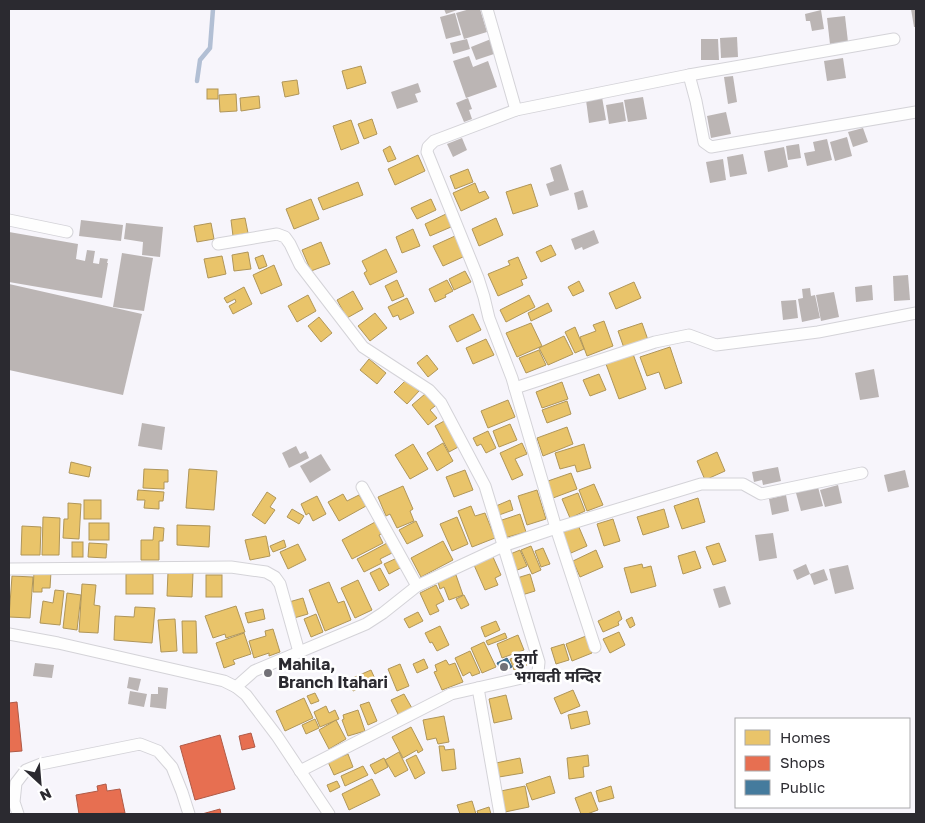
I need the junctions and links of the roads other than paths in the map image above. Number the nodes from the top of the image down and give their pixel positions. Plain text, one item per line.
1 (486, 9) edge
2 (894, 39) dead end
3 (688, 75) junction
4 (516, 110) junction
5 (916, 112) edge
6 (9, 220) edge
7 (66, 232) dead end
8 (218, 244) dead end
9 (916, 313) edge
10 (515, 388) junction
11 (862, 473) dead end
12 (362, 487) dead end
13 (556, 528) junction
14 (503, 546) junction
15 (9, 569) edge
16 (417, 586) junction
17 (9, 634) edge
18 (595, 647) dead end
19 (299, 652) junction
20 (236, 687) junction
21 (478, 688) junction
22 (300, 771) junction
23 (18, 814) edge
24 (189, 814) edge
25 (329, 814) edge
26 (500, 814) edge

1 - 4 street
2 - 3 street
3 - 4 street
3 - 5 street
4 - 10 street
6 - 7 street
8 - 14 street
9 - 10 street
10 - 13 street
11 - 13 street
12 - 16 street
13 - 14 street
13 - 18 street
14 - 16 street
14 - 21 street
15 - 19 street
16 - 19 street
17 - 20 street
19 - 20 street
20 - 22 street
21 - 22 street
21 - 26 street
22 - 25 street
23 - 24 street

